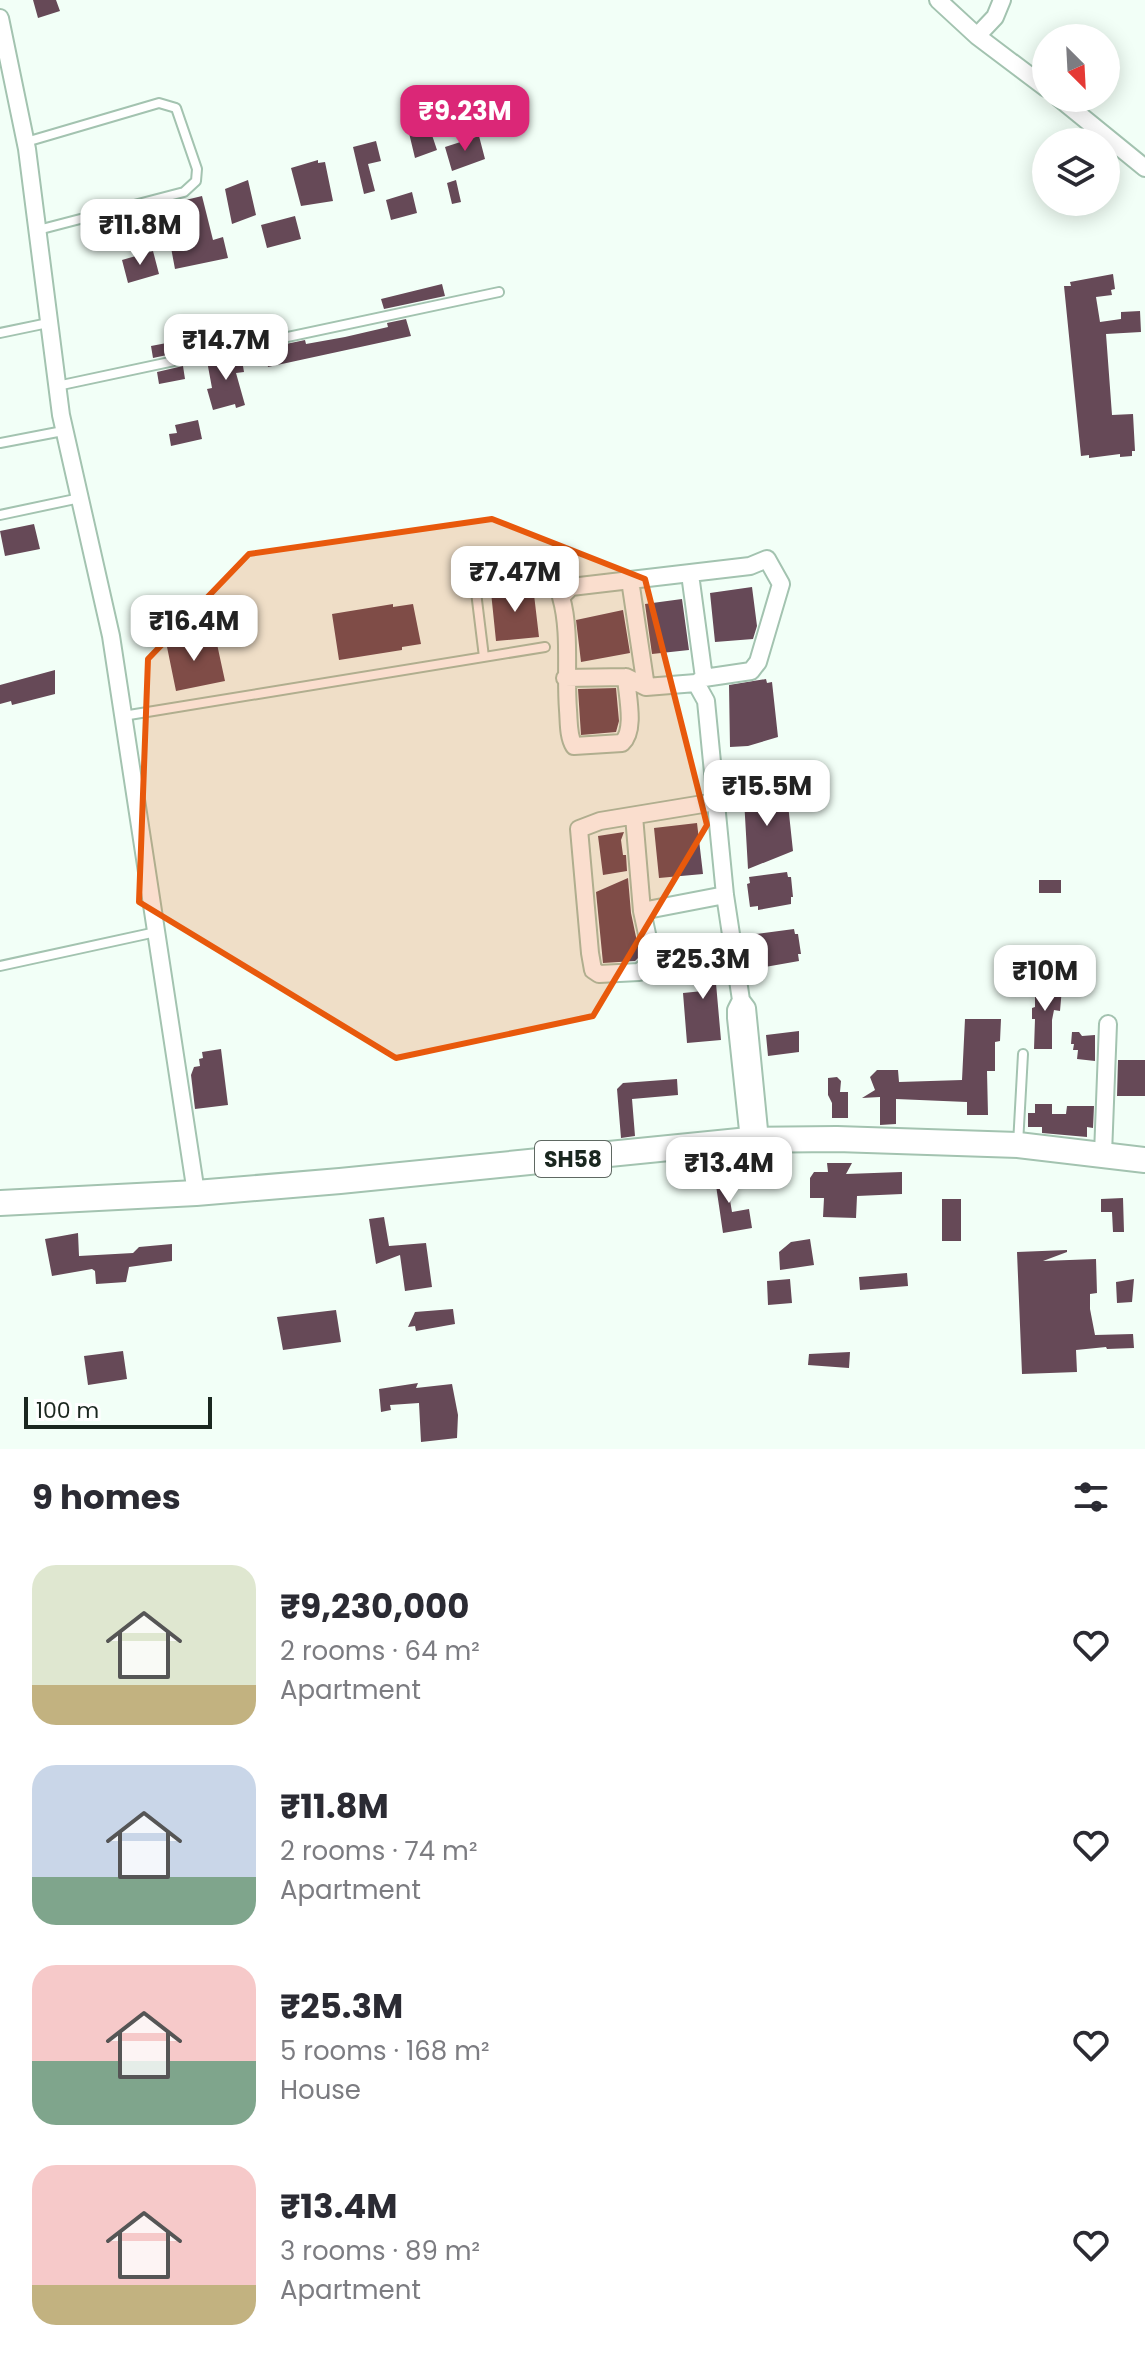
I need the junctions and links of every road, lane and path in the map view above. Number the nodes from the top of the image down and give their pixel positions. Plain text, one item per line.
1 (938, 0) edge
2 (1002, 0) edge
3 (0, 18) edge
4 (977, 36) junction
5 (1032, 77) edge
6 (1076, 112) edge
7 (26, 142) junction
8 (1145, 168) edge
9 (38, 230) junction
10 (499, 292) dead end
11 (48, 323) junction
12 (0, 333) edge
13 (57, 386) junction
14 (63, 431) junction
15 (0, 443) edge
16 (80, 498) junction
17 (0, 515) edge
18 (539, 572) dead end
19 (690, 574) junction
20 (630, 580) junction
21 (545, 647) dead end
22 (484, 657) junction
23 (626, 677) junction
24 (565, 678) junction
25 (700, 680) junction
26 (646, 687) junction
27 (122, 716) junction
28 (715, 802) junction
29 (634, 816) junction
30 (725, 895) junction
31 (642, 911) junction
32 (157, 932) junction
33 (0, 966) edge
34 (1108, 1024) dead end
35 (1023, 1054) dead end
36 (755, 1140) junction
37 (1018, 1145) junction
38 (1103, 1154) junction
39 (1145, 1160) edge
40 (196, 1193) junction
41 (0, 1203) edge

1 - 4 street
2 - 4 street
3 - 7 street
4 - 5 street
6 - 8 street
7 - 9 street
7 - 9 lane
9 - 11 street
10 - 13 lane
11 - 12 lane
11 - 13 street
13 - 14 street
14 - 15 lane
14 - 16 street
16 - 17 lane
16 - 27 street
18 - 22 lane
19 - 20 street
19 - 25 street
19 - 25 street
20 - 24 street
20 - 26 street
21 - 22 lane
22 - 27 lane
23 - 24 street
23 - 24 street
23 - 26 street
25 - 26 street
25 - 28 street
27 - 32 street
28 - 29 street
28 - 30 street
29 - 31 street
29 - 31 street
30 - 31 street
30 - 36 street
32 - 33 lane
32 - 40 street
34 - 38 street
35 - 37 lane
36 - 37 main road, SH58
36 - 40 main road, SH58
37 - 38 main road, SH58
38 - 39 main road, SH58
40 - 41 main road, SH58

